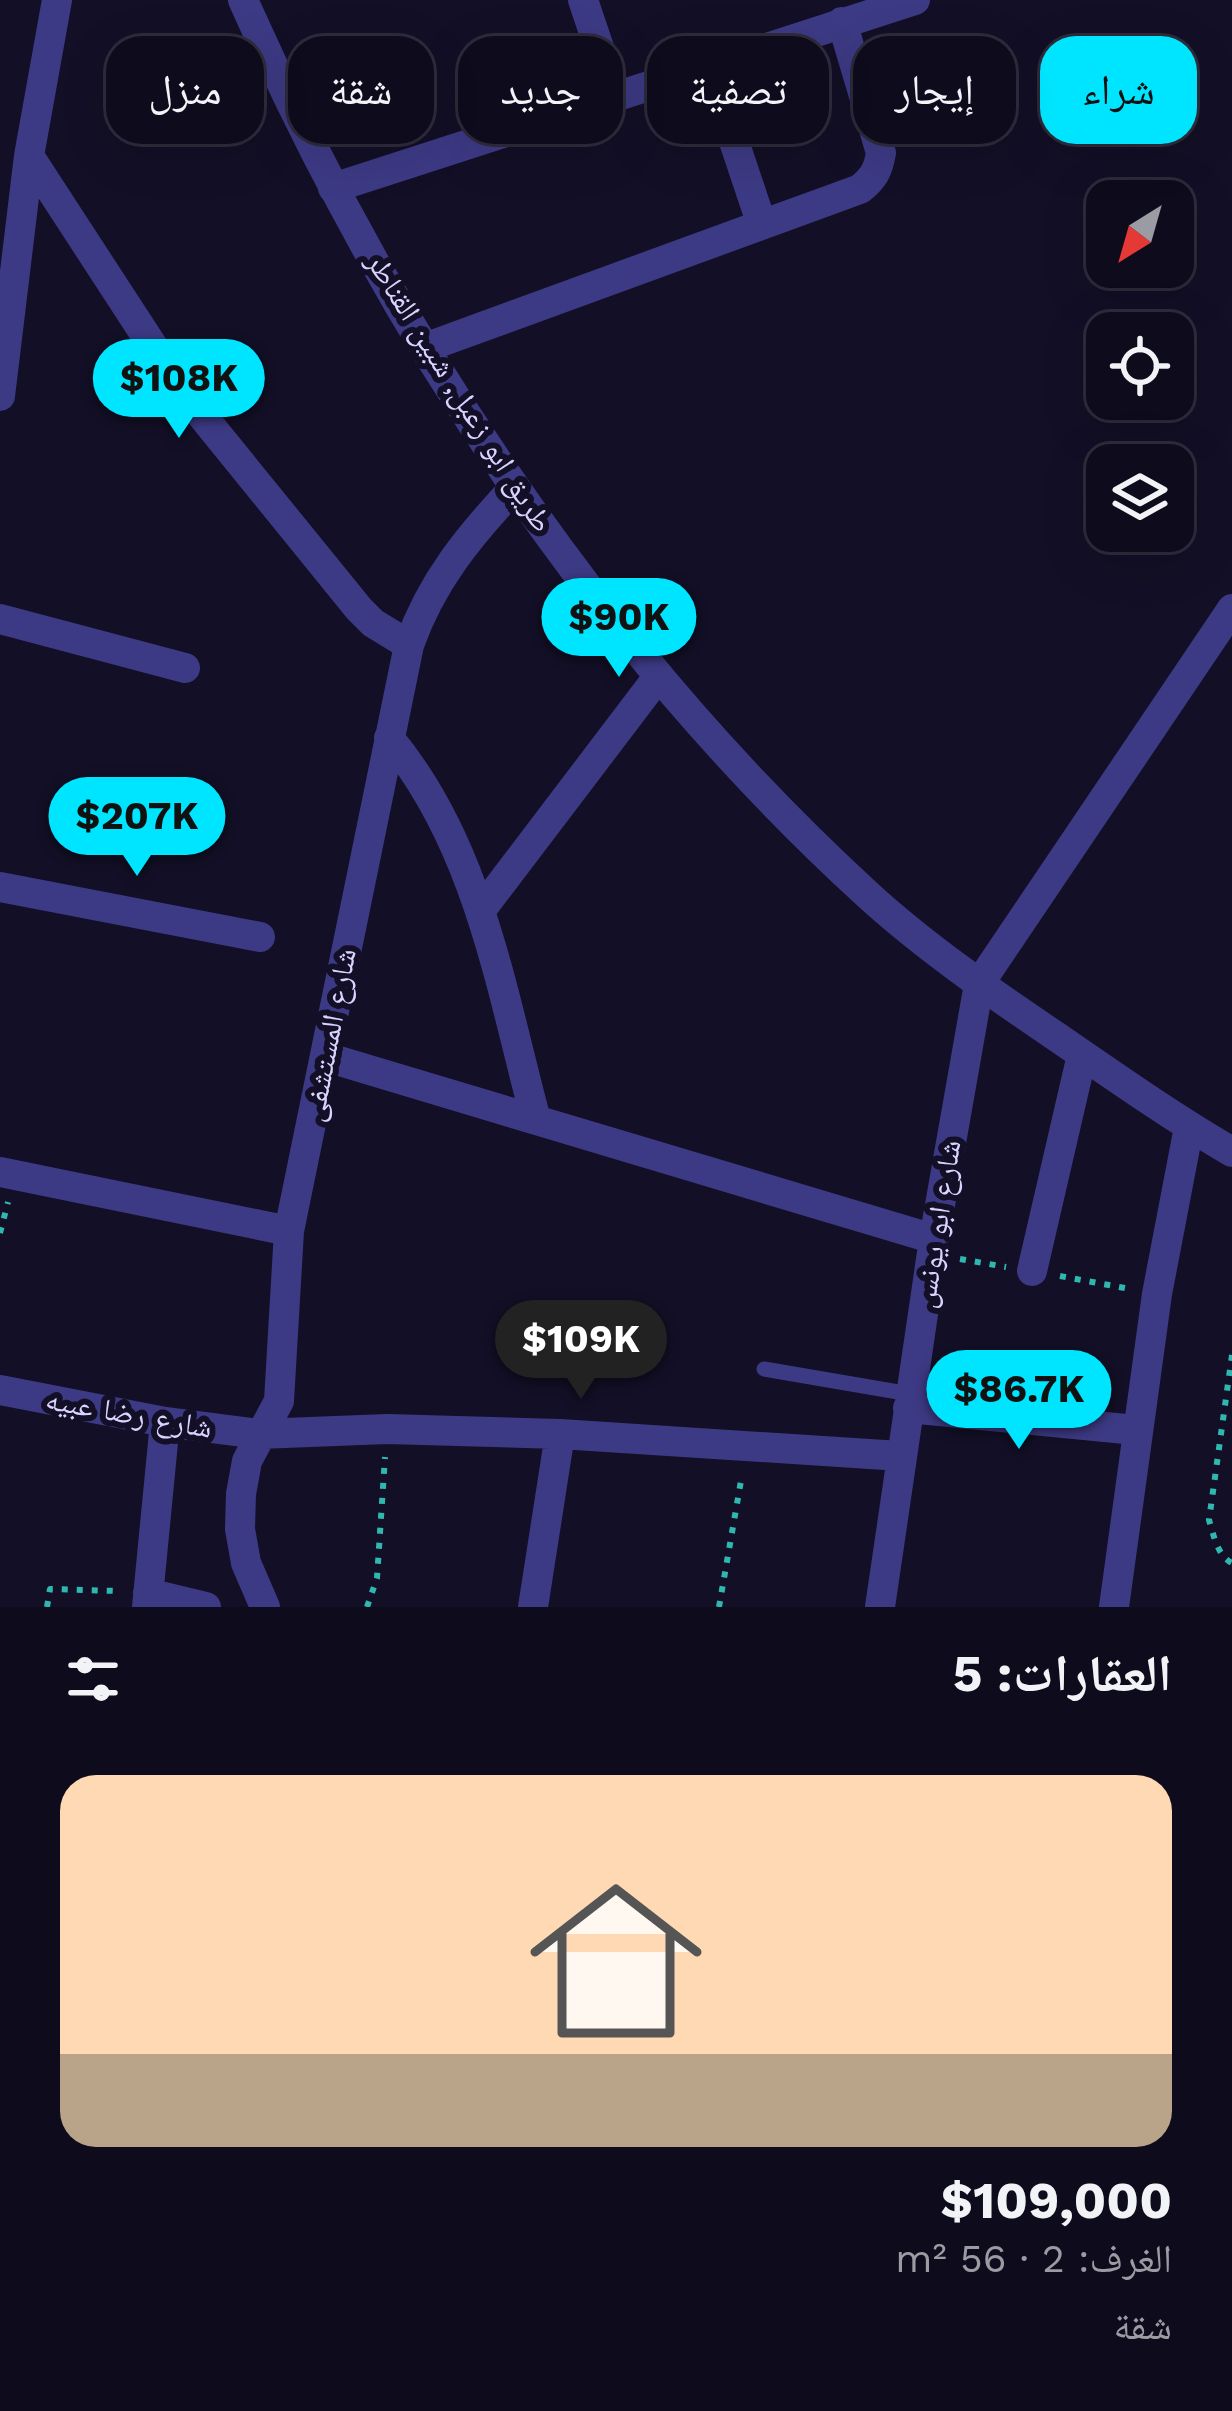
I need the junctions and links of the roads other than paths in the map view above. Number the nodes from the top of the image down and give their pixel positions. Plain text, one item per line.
1 (57, 0) edge
2 (243, 0) edge
3 (583, 0) edge
4 (915, 0) edge
5 (842, 22) junction
6 (595, 36) edge
7 (801, 36) edge
8 (471, 144) edge
9 (734, 144) edge
10 (29, 156) junction
11 (332, 188) junction
12 (760, 222) junction
13 (427, 347) junction
14 (0, 396) edge
15 (514, 488) junction
16 (1232, 609) edge
17 (0, 619) edge
18 (409, 645) junction
19 (185, 668) dead end
20 (658, 677) junction
21 (388, 739) junction
22 (0, 887) edge
23 (481, 910) junction
24 (260, 937) dead end
25 (979, 984) junction
26 (1082, 1055) junction
27 (326, 1057) junction
28 (536, 1120) junction
29 (1189, 1126) junction
30 (1232, 1152) edge
31 (0, 1172) edge
32 (289, 1231) junction
33 (933, 1246) junction
34 (1032, 1271) road end
35 (764, 1369) dead end
36 (0, 1390) edge
37 (909, 1401) junction
38 (165, 1422) junction
39 (1136, 1430) junction
40 (259, 1434) junction
41 (560, 1434) junction
42 (901, 1456) junction
43 (148, 1600) edge
44 (206, 1607) edge
45 (266, 1607) edge
46 (532, 1607) edge
47 (880, 1607) edge
48 (1114, 1607) edge

1 - 10 street
2 - 11 street, طريق ابو زعبل, شبين القناطر
3 - 6 street
4 - 5 street
5 - 7 street
5 - 12 street
8 - 11 street
9 - 12 street
10 - 14 street
10 - 18 street
11 - 13 street, طريق ابو زعبل, شبين القناطر
12 - 13 street
13 - 15 street, طريق ابو زعبل, شبين القناطر
15 - 18 street, شارع المستشفى
15 - 20 street, طريق ابو زعبل, شبين القناطر
16 - 25 street
17 - 19 street
18 - 21 street, شارع المستشفى
20 - 23 street
20 - 25 street, طريق ابو زعبل, شبين القناطر
21 - 23 street
21 - 27 street, شارع المستشفى
22 - 24 street
23 - 28 street
25 - 26 street, طريق ابو زعبل, شبين القناطر
25 - 33 street, شارع ابو يونس
26 - 29 street, طريق ابو زعبل, شبين القناطر
26 - 34 street
27 - 28 street
27 - 32 street, شارع المستشفى
28 - 33 street
29 - 30 street, طريق ابو زعبل, شبين القناطر
29 - 39 street
31 - 32 street
32 - 40 street, شارع المستشفى
33 - 37 street, شارع ابو يونس
35 - 37 lane
36 - 38 street, شارع رضا عبيه
37 - 39 street
37 - 42 street, شارع ابو يونس
38 - 40 street, شارع رضا عبيه
38 - 43 street
39 - 48 street
40 - 41 street, شارع رضا عبيه
40 - 45 street, شارع المستشفى
41 - 42 street, شارع رضا عبيه
41 - 46 street
42 - 47 street, شارع ابو يونس
43 - 44 street

